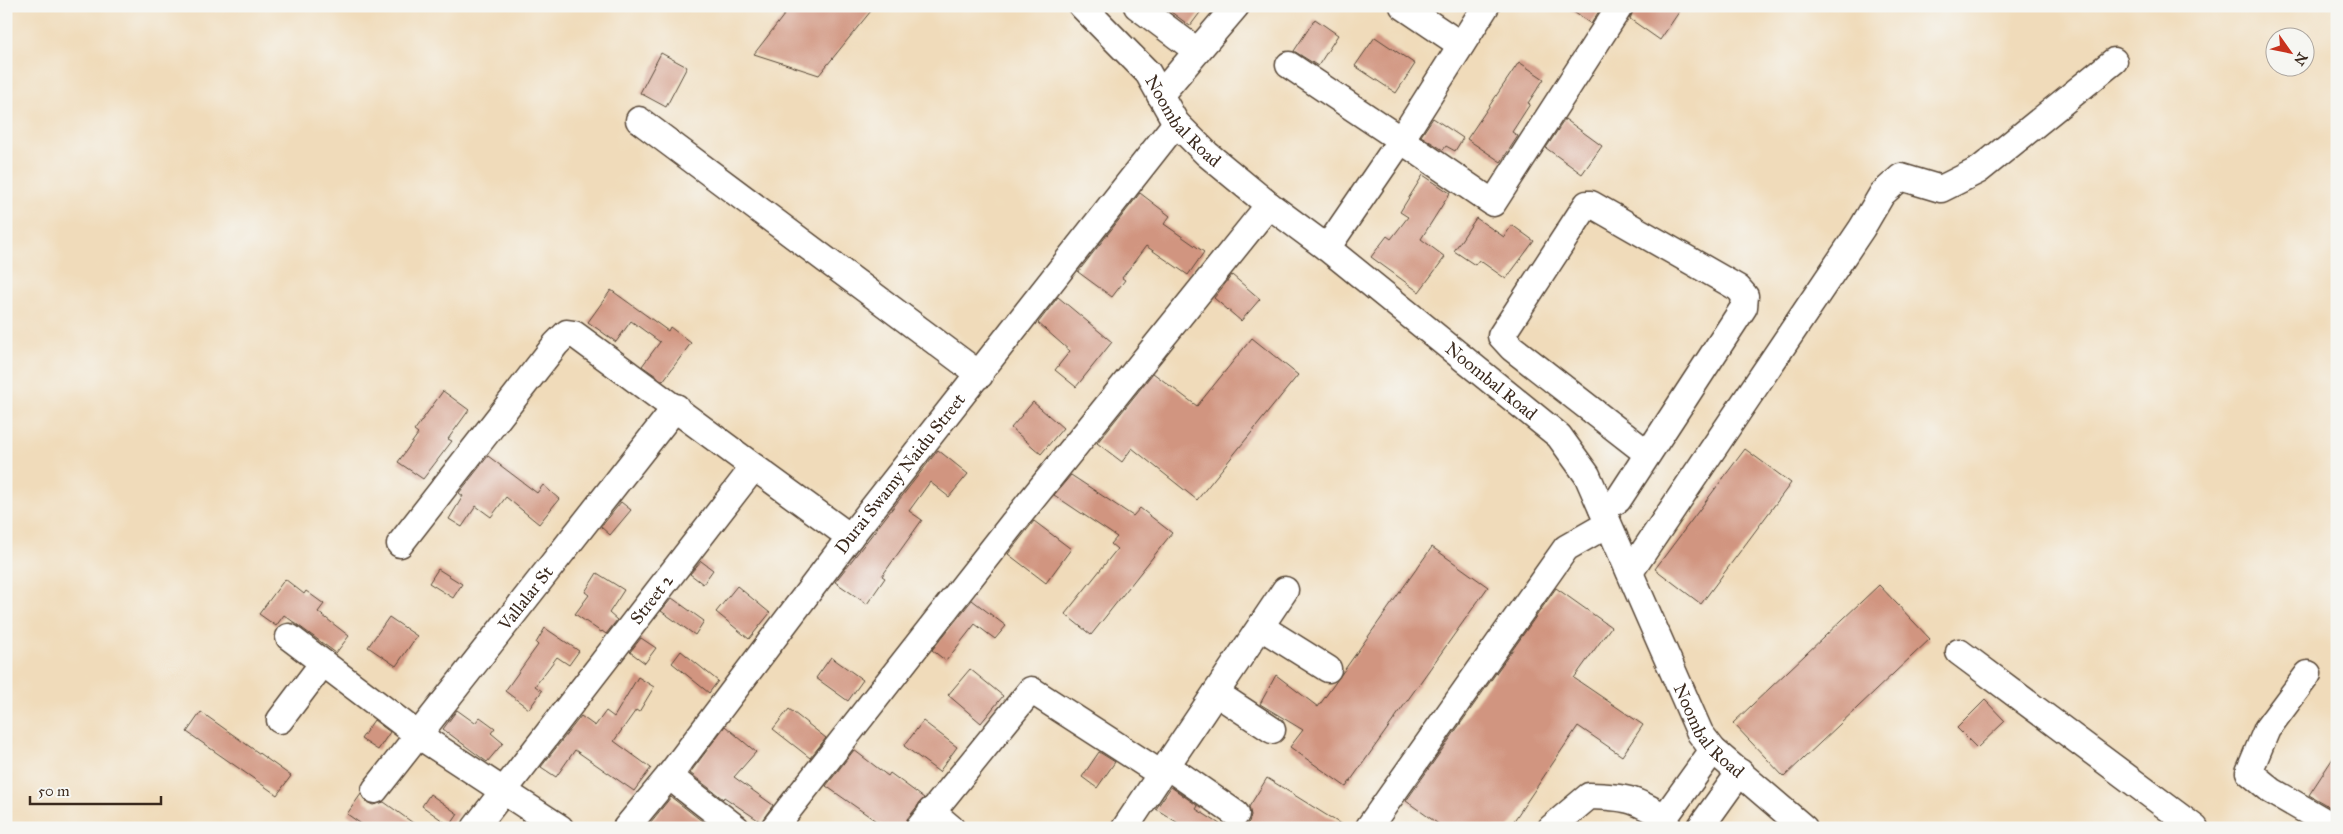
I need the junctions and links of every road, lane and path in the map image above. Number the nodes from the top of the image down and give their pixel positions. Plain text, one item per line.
1 (1082, 6) edge
2 (1137, 6) edge
3 (1236, 6) edge
4 (1402, 6) edge
5 (1486, 6) edge
6 (1620, 6) edge
7 (1461, 45) junction
8 (1197, 51) junction
9 (2114, 61) dead end
10 (1289, 65) dead end
11 (1160, 95) junction
12 (639, 120) dead end
13 (1176, 123) junction
14 (1401, 140) junction
15 (1269, 205) junction
16 (1328, 248) junction
17 (980, 375) junction
18 (676, 407) junction
19 (1648, 454) junction
20 (754, 467) junction
21 (1605, 517) junction
22 (850, 537) junction
23 (400, 544) dead end
24 (1630, 572) junction
25 (1285, 590) dead end
26 (1261, 627) junction
27 (289, 637) dead end
28 (1959, 652) dead end
29 (323, 663) junction
30 (1328, 669) dead end
31 (2308, 674) dead end
32 (1216, 693) junction
33 (280, 720) dead end
34 (1272, 730) dead end
35 (418, 735) junction
36 (1713, 750) junction
37 (1164, 770) junction
38 (1740, 772) junction
39 (669, 776) junction
40 (375, 790) dead end
41 (504, 790) junction
42 (1236, 814) dead end
43 (925, 820) edge
44 (1661, 822) edge
45 (476, 828) edge
46 (560, 828) edge
47 (626, 828) edge
48 (736, 828) edge
49 (774, 828) edge
50 (952, 828) edge
51 (1126, 828) edge
52 (1370, 828) edge
53 (1551, 828) edge
54 (1700, 828) edge
55 (1804, 828) edge
56 (2195, 828) edge
57 (2336, 828) edge

1 - 11 street, Noombal Road
2 - 8 street
3 - 8 street
4 - 7 street
5 - 7 street
6 - 14 street
7 - 14 street
8 - 11 street
9 - 24 street
10 - 14 street
11 - 13 street, Noombal Road
12 - 17 street
13 - 15 street, Noombal Road
13 - 17 street, Durai Swamy Naidu Street
14 - 16 street
15 - 16 street, Noombal Road
15 - 49 street
16 - 21 street, Noombal Road
17 - 22 street, Durai Swamy Naidu Street
18 - 20 street
18 - 23 street
18 - 35 street, Vallalar St
19 - 19 street
19 - 21 street
20 - 22 street
20 - 41 street, Street 2
21 - 24 street, Noombal Road
21 - 52 street
22 - 39 street, Durai Swamy Naidu Street
24 - 36 street, Noombal Road
25 - 26 street
26 - 30 street
26 - 32 street
27 - 29 street
28 - 56 street
29 - 33 street
29 - 35 street
31 - 57 street
32 - 34 street
32 - 37 street
35 - 40 street, Vallalar St
35 - 41 street
36 - 38 street, Noombal Road
36 - 44 street
37 - 42 street
37 - 43 street
37 - 51 street
38 - 54 street
38 - 55 street, Noombal Road
39 - 47 street, Durai Swamy Naidu Street
39 - 48 street
41 - 45 street, Street 2
41 - 46 street
43 - 50 street
44 - 53 street

